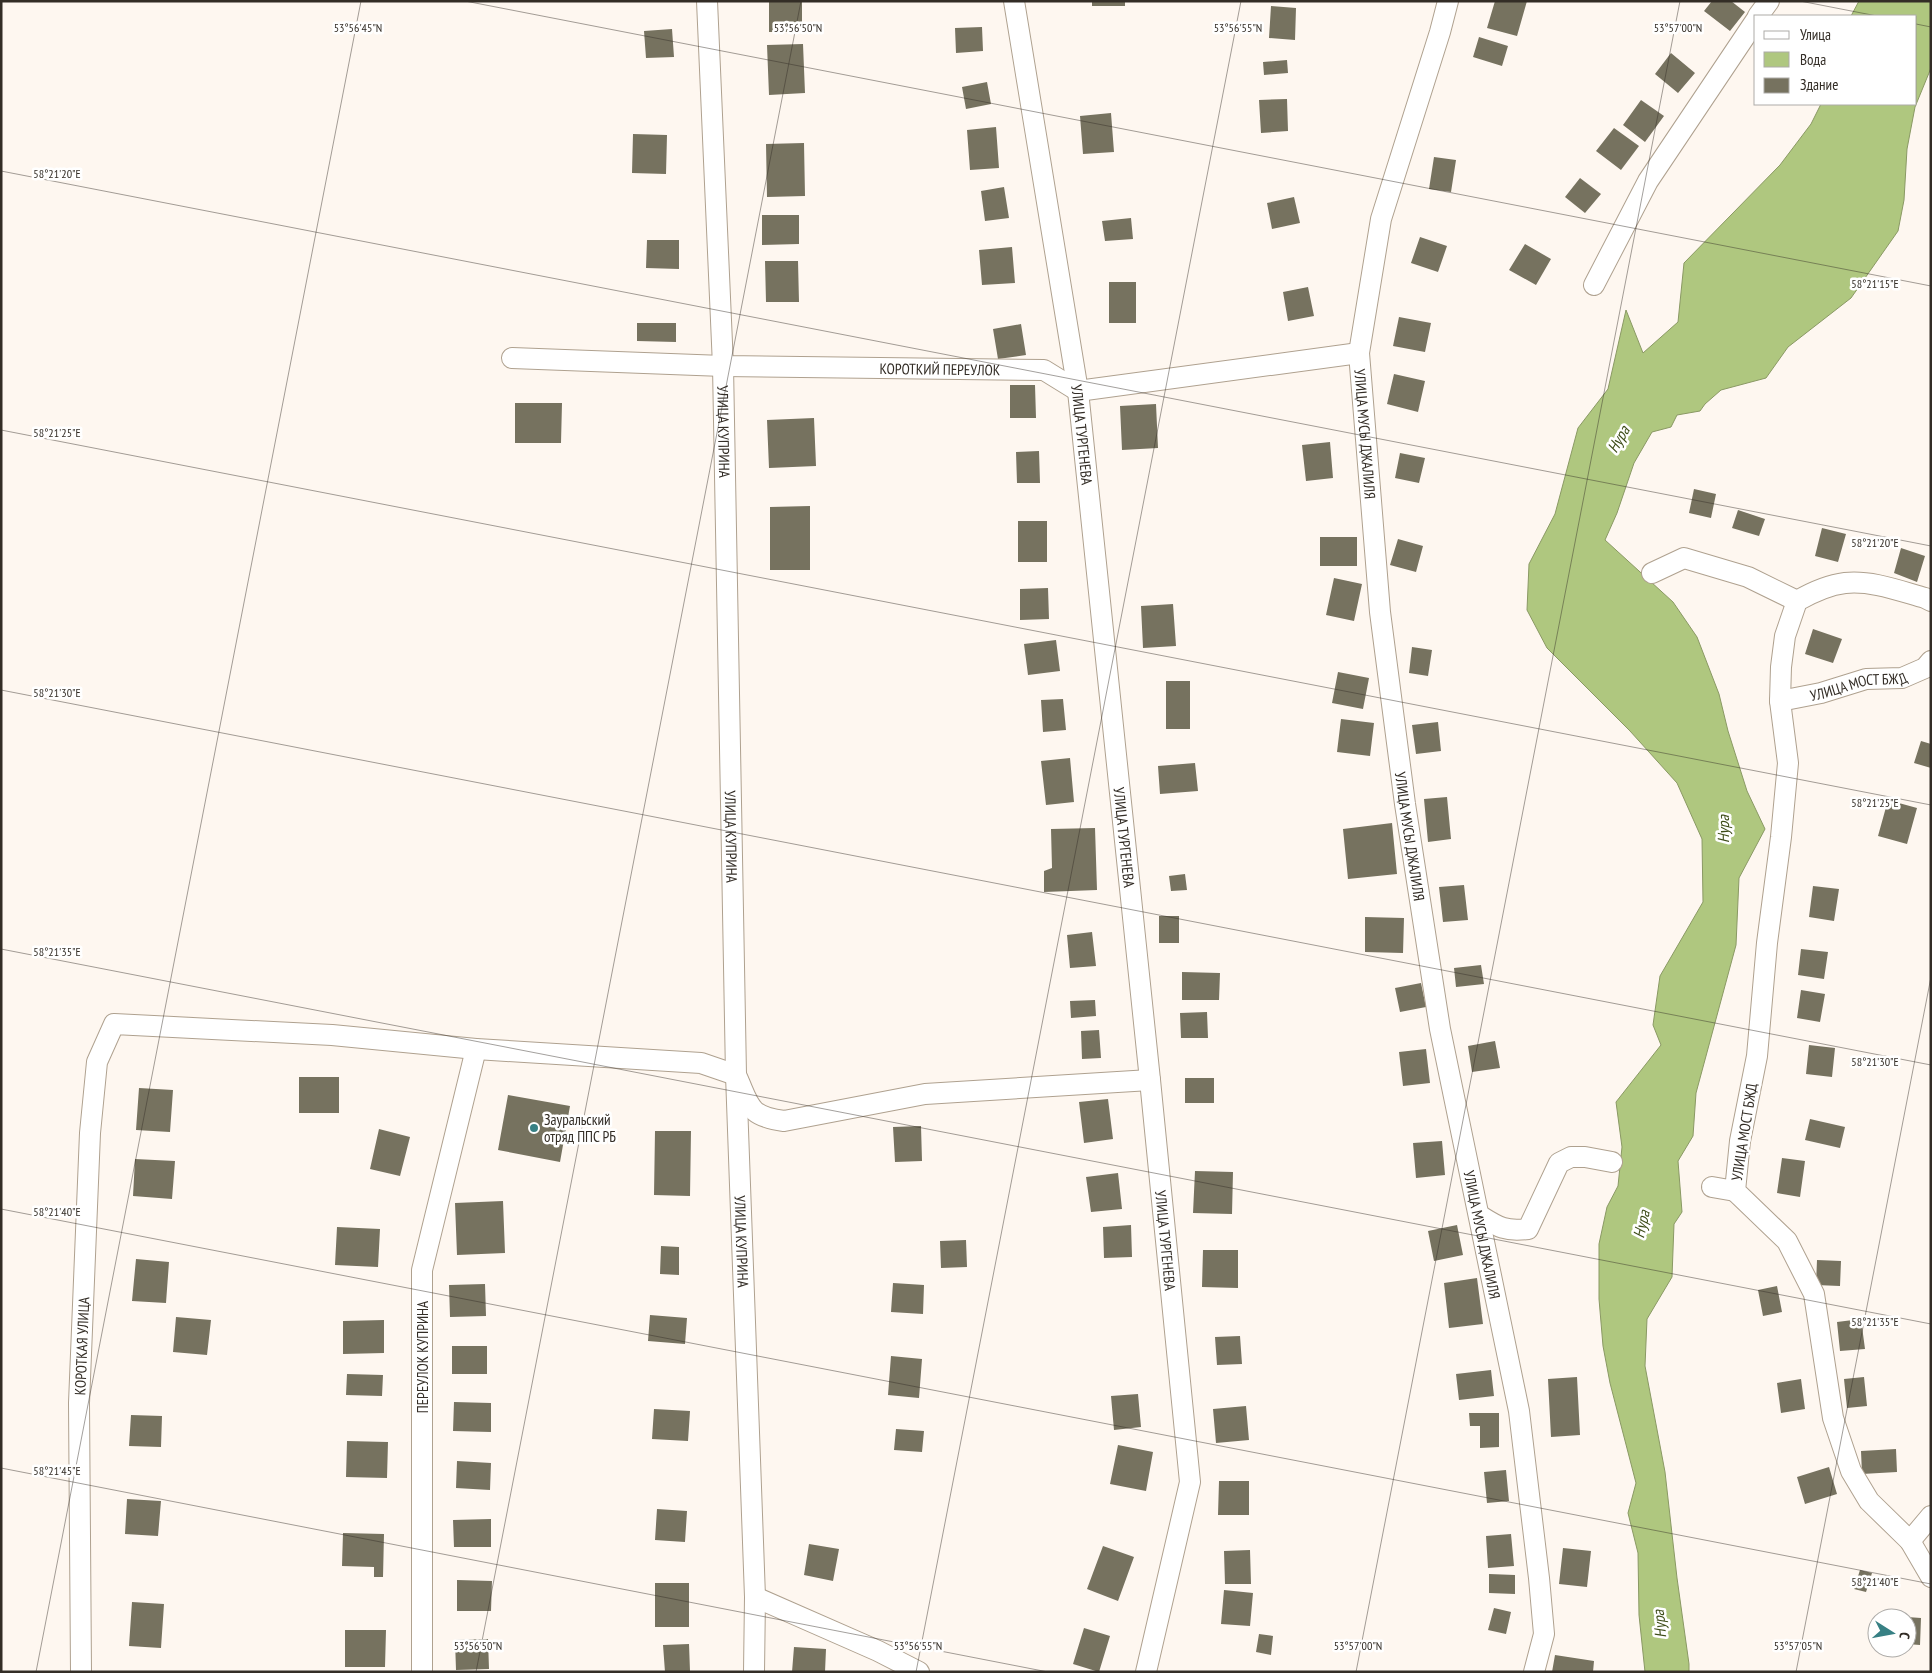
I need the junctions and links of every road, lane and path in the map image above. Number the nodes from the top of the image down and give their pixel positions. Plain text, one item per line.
1 (707, 1) edge
2 (1014, 1) edge
3 (1448, 1) edge
4 (1754, 22) edge
5 (1594, 285) dead end
6 (1359, 354) junction
7 (512, 358) dead end
8 (723, 366) junction
9 (1078, 391) junction
10 (1652, 573) dead end
11 (1929, 595) edge
12 (1797, 601) junction
13 (1931, 662) edge
14 (1780, 701) junction
15 (476, 1049) junction
16 (736, 1074) junction
17 (1150, 1080) junction
18 (1612, 1162) dead end
19 (1712, 1187) dead end
20 (1735, 1191) junction
21 (1479, 1215) junction
22 (1931, 1516) edge
23 (1910, 1541) junction
24 (1931, 1577) edge
25 (755, 1597) junction
26 (80, 1672) edge
27 (422, 1672) edge
28 (754, 1672) edge
29 (919, 1672) edge
30 (1146, 1672) edge
31 (1534, 1672) edge

1 - 8 street, УЛИЦА КУПРИНА
2 - 9 street, УЛИЦА ТУРГЕНЕВА
3 - 6 street, УЛИЦА МУСЫ ДЖАЛИЛЯ
4 - 5 street
6 - 9 street
6 - 21 street, УЛИЦА МУСЫ ДЖАЛИЛЯ
7 - 8 street, КОРОТКИЙ ПЕРЕУЛОК
8 - 9 street, КОРОТКИЙ ПЕРЕУЛОК
8 - 16 street, УЛИЦА КУПРИНА
9 - 17 street, УЛИЦА ТУРГЕНЕВА
10 - 12 street
11 - 12 street
12 - 14 street, УЛИЦА МОСТ БЖД
13 - 14 street, УЛИЦА МОСТ БЖД
14 - 20 street, УЛИЦА МОСТ БЖД
15 - 16 street
15 - 26 street, КОРОТКАЯ УЛИЦА
15 - 27 street, ПЕРЕУЛОК КУПРИНА
16 - 17 street
16 - 25 street, УЛИЦА КУПРИНА
17 - 30 street, УЛИЦА ТУРГЕНЕВА
18 - 21 street
19 - 20 street
20 - 23 street, УЛИЦА МОСТ БЖД
21 - 31 street, УЛИЦА МУСЫ ДЖАЛИЛЯ
22 - 23 street
23 - 24 street, УЛИЦА МОСТ БЖД
25 - 28 street, УЛИЦА КУПРИНА
25 - 29 street

